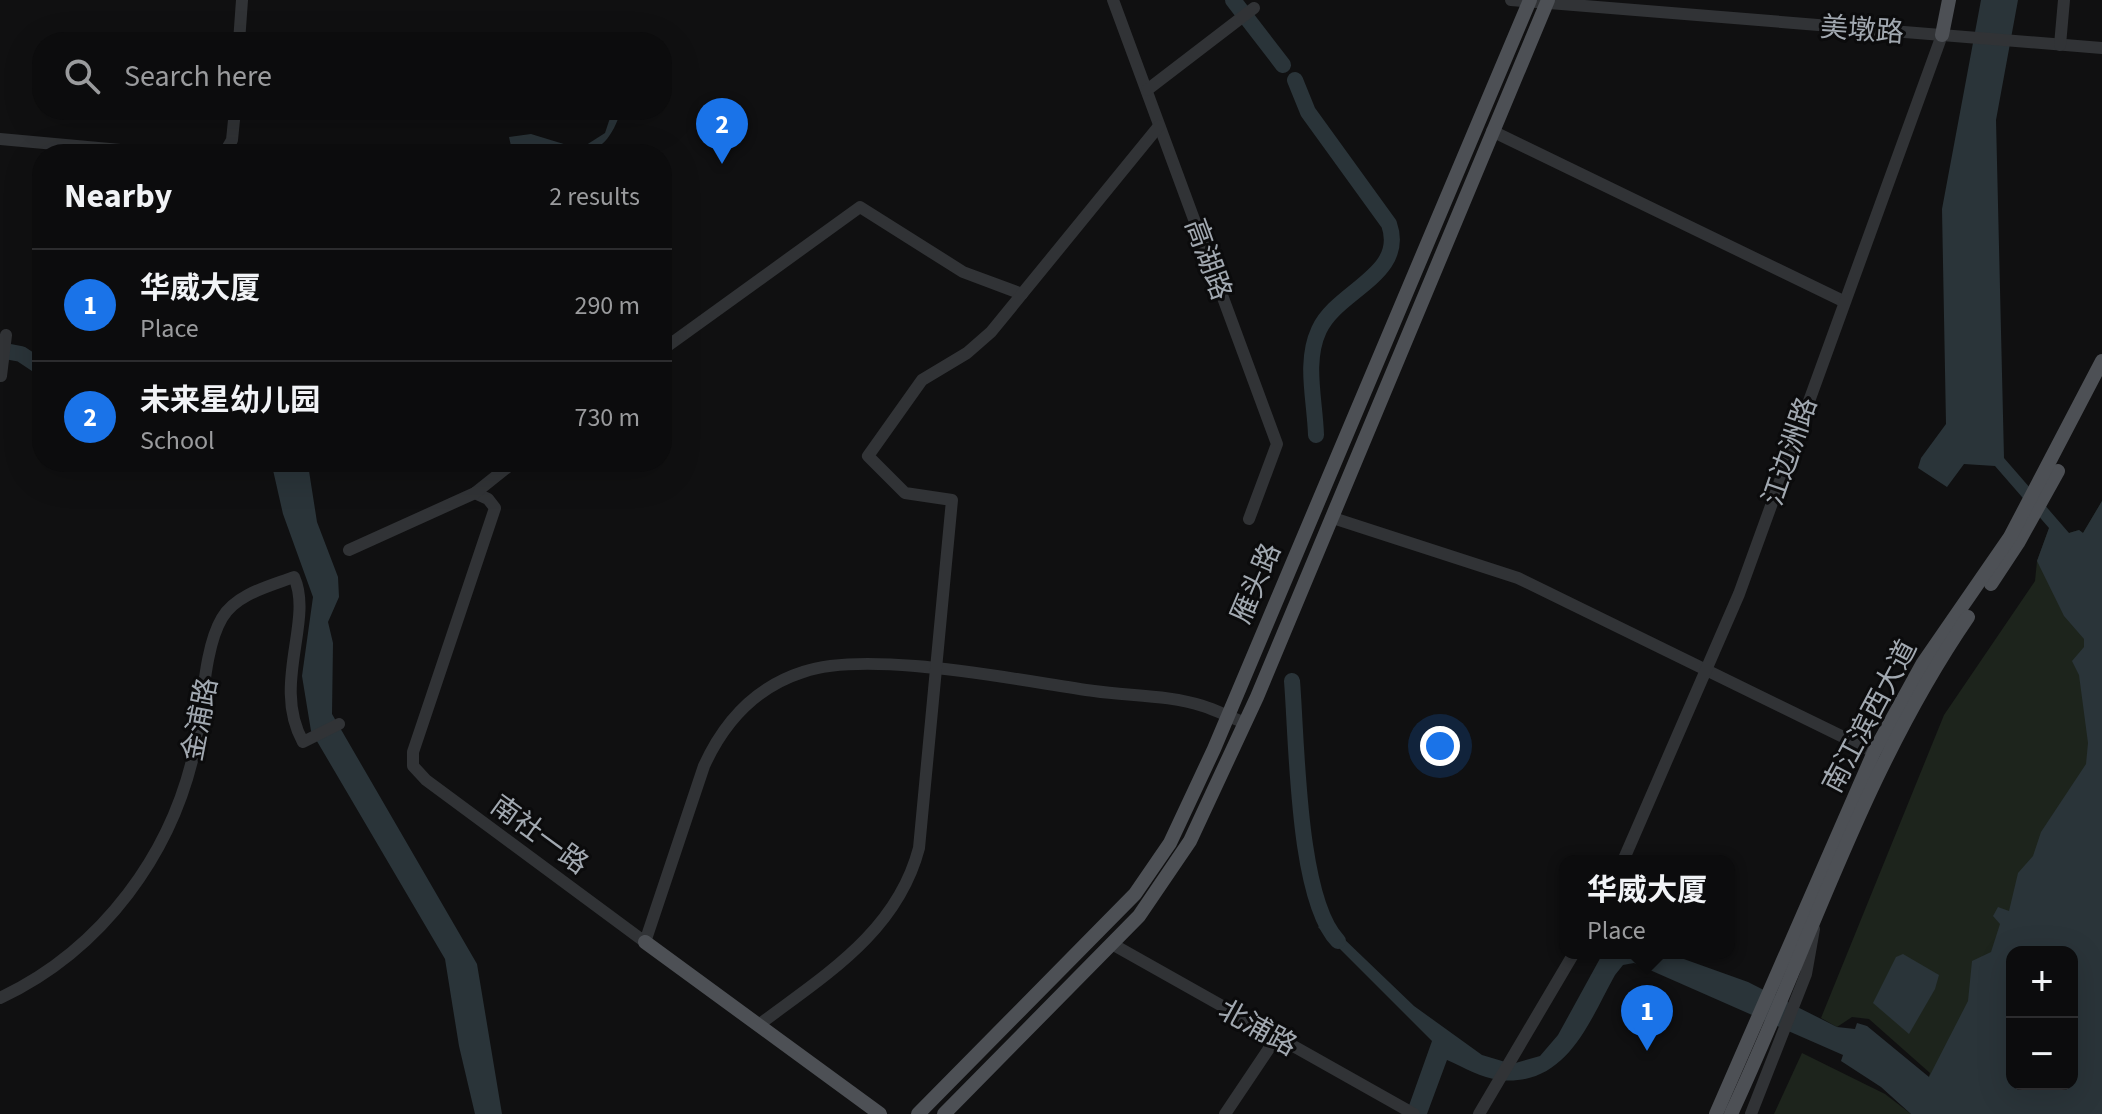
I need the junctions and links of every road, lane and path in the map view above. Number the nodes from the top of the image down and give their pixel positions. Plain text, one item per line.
1 (242, 0) edge
2 (1113, 0) edge
3 (1511, 0) edge
4 (1949, 0) edge
5 (2064, 0) edge
6 (1530, 1) edge
7 (1547, 2) edge
8 (1254, 8) dead end
9 (240, 32) edge
10 (1942, 35) junction
11 (2060, 45) junction
12 (2102, 48) edge
13 (1147, 90) junction
14 (234, 120) edge
15 (1159, 126) junction
16 (1492, 131) junction
17 (0, 139) edge
18 (55, 144) edge
19 (230, 144) edge
20 (1022, 294) junction
21 (1843, 301) junction
22 (6, 337) dead end
23 (672, 343) edge
24 (2102, 361) edge
25 (1, 371) edge
26 (2102, 382) edge
27 (501, 472) edge
28 (2045, 484) junction
29 (475, 493) junction
30 (1333, 518) junction
31 (1249, 519) dead end
32 (2014, 540) junction
33 (349, 550) dead end
34 (936, 671) junction
35 (1708, 671) junction
36 (1228, 716) junction
37 (1243, 722) junction
38 (339, 724) dead end
39 (1874, 752) junction
40 (1626, 855) edge
41 (645, 942) junction
42 (1112, 944) junction
43 (1570, 959) edge
44 (1782, 996) junction
45 (0, 998) edge
46 (760, 1024) junction
47 (1770, 1025) junction
48 (1276, 1038) junction
49 (1409, 1111) edge
50 (880, 1114) edge
51 (918, 1114) edge
52 (944, 1114) edge
53 (1225, 1114) edge
54 (1479, 1114) edge
55 (1716, 1114) edge
56 (1731, 1114) edge
57 (1751, 1114) edge

1 - 9 street
2 - 13 street, 高湖路
3 - 6 street, 美墩路
4 - 10 main road
5 - 11 street
6 - 7 street, 美墩路
6 - 36 main road, 雁头路
7 - 10 street, 美墩路
7 - 16 main road, 雁头路
8 - 13 street
10 - 11 street, 美墩路
10 - 21 street, 江边洲路
11 - 12 street
13 - 15 street, 高湖路
14 - 19 street
15 - 20 street
15 - 31 street, 高湖路
16 - 21 street
16 - 30 main road, 雁头路
17 - 18 street
20 - 23 street
20 - 34 street
21 - 35 street, 江边洲路
22 - 25 street
24 - 28 main road, 南江滨西大道
26 - 28 main road, 南江滨西大道
27 - 29 street
28 - 32 main road, 南江滨西大道
29 - 33 street
29 - 41 street, 南社一路
30 - 35 street
30 - 37 main road, 雁头路
32 - 39 main road, 南江滨西大道
32 - 44 main road, 南江滨西大道
34 - 36 street
34 - 41 street
34 - 46 street
35 - 39 street
35 - 40 street, 江边洲路
36 - 37 street
36 - 51 main road, 雁头路
37 - 42 main road, 雁头路
38 - 45 street, 金浦路
39 - 44 main road, 南江滨西大道
41 - 46 main road, 南社一路
42 - 48 street, 北浦路
42 - 52 main road, 雁头路
43 - 54 street
44 - 47 main road, 南江滨西大道
46 - 50 main road, 南社一路
47 - 55 main road, 南江滨西大道
47 - 56 main road, 南江滨西大道
47 - 57 street
48 - 49 street, 北浦路
48 - 53 street

